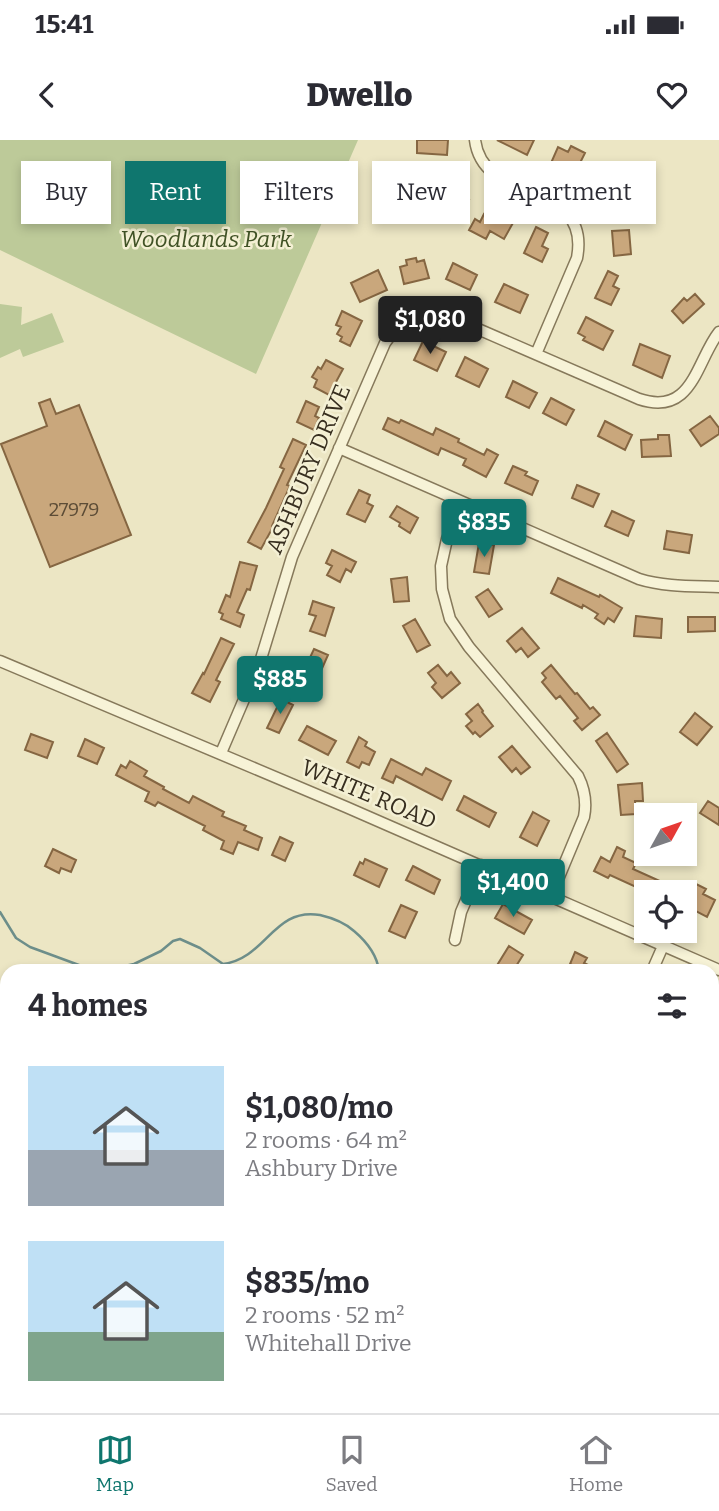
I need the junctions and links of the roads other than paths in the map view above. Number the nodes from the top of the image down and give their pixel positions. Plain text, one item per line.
1 (475, 140) edge
2 (719, 332) edge
3 (536, 354) junction
4 (339, 448) junction
5 (462, 502) junction
6 (719, 587) edge
7 (0, 661) edge
8 (221, 753) junction
9 (481, 865) junction
10 (551, 896) junction
11 (455, 940) dead end
12 (663, 946) junction
13 (655, 964) edge
14 (705, 964) edge

1 - 3 street
2 - 3 street, ASHBURY DRIVE
3 - 4 street, ASHBURY DRIVE
4 - 5 street
4 - 8 street, ASHBURY DRIVE
5 - 6 street
5 - 10 street
7 - 8 street, WHITE ROAD
8 - 9 street, WHITE ROAD
9 - 10 street, WHITE ROAD
9 - 11 street
10 - 12 street, WHITE ROAD
12 - 13 street
12 - 14 street, WHITE ROAD

